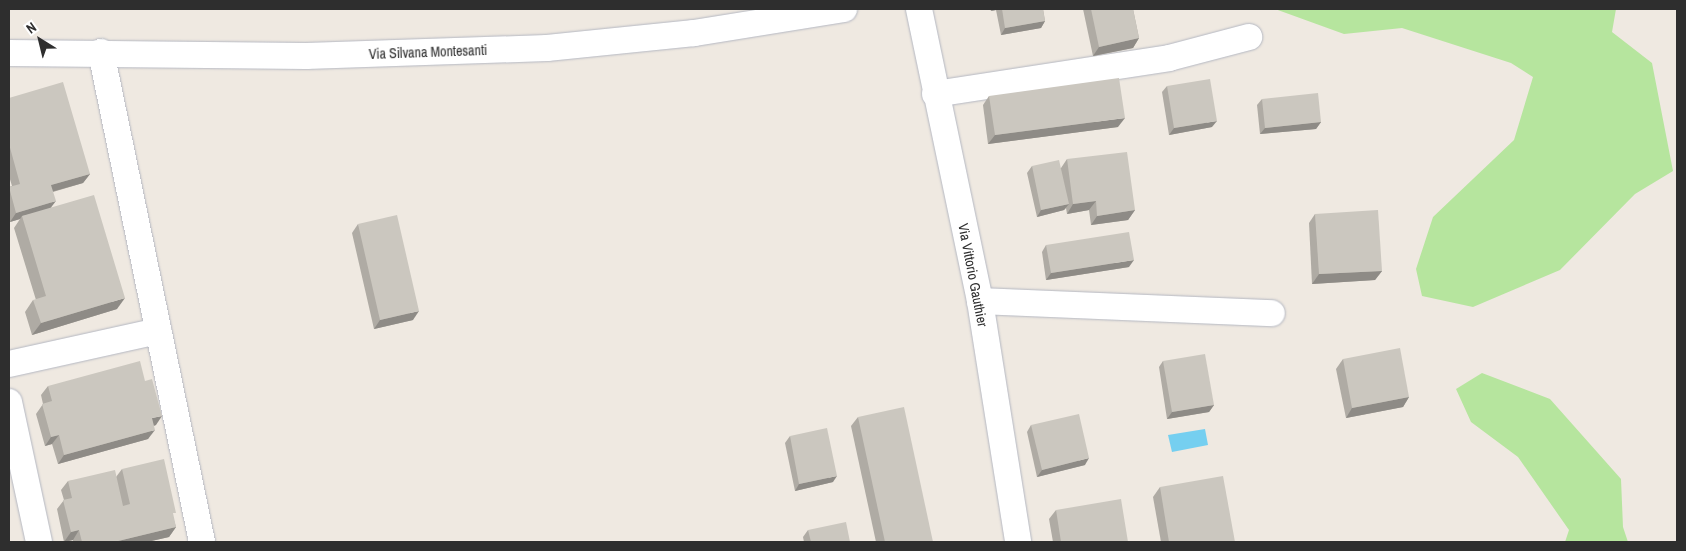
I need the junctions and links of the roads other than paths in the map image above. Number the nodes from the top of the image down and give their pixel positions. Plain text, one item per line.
1 (844, 9) edge
2 (919, 9) edge
3 (1249, 37) dead end
4 (9, 52) edge
5 (100, 52) junction
6 (934, 94) junction
7 (980, 301) junction
8 (1272, 313) dead end
9 (158, 331) junction
10 (9, 364) edge
11 (9, 402) edge
12 (39, 542) edge
13 (202, 542) edge
14 (1018, 542) edge

1 - 5 street, Via Silvana Montesanti
2 - 6 street, Via Vittorio Gauthier
3 - 6 street
4 - 5 street, Via Silvana Montesanti
5 - 9 street
6 - 7 street, Via Vittorio Gauthier
7 - 8 street
7 - 14 street, Via Vittorio Gauthier
9 - 10 street
9 - 13 street
11 - 12 street

